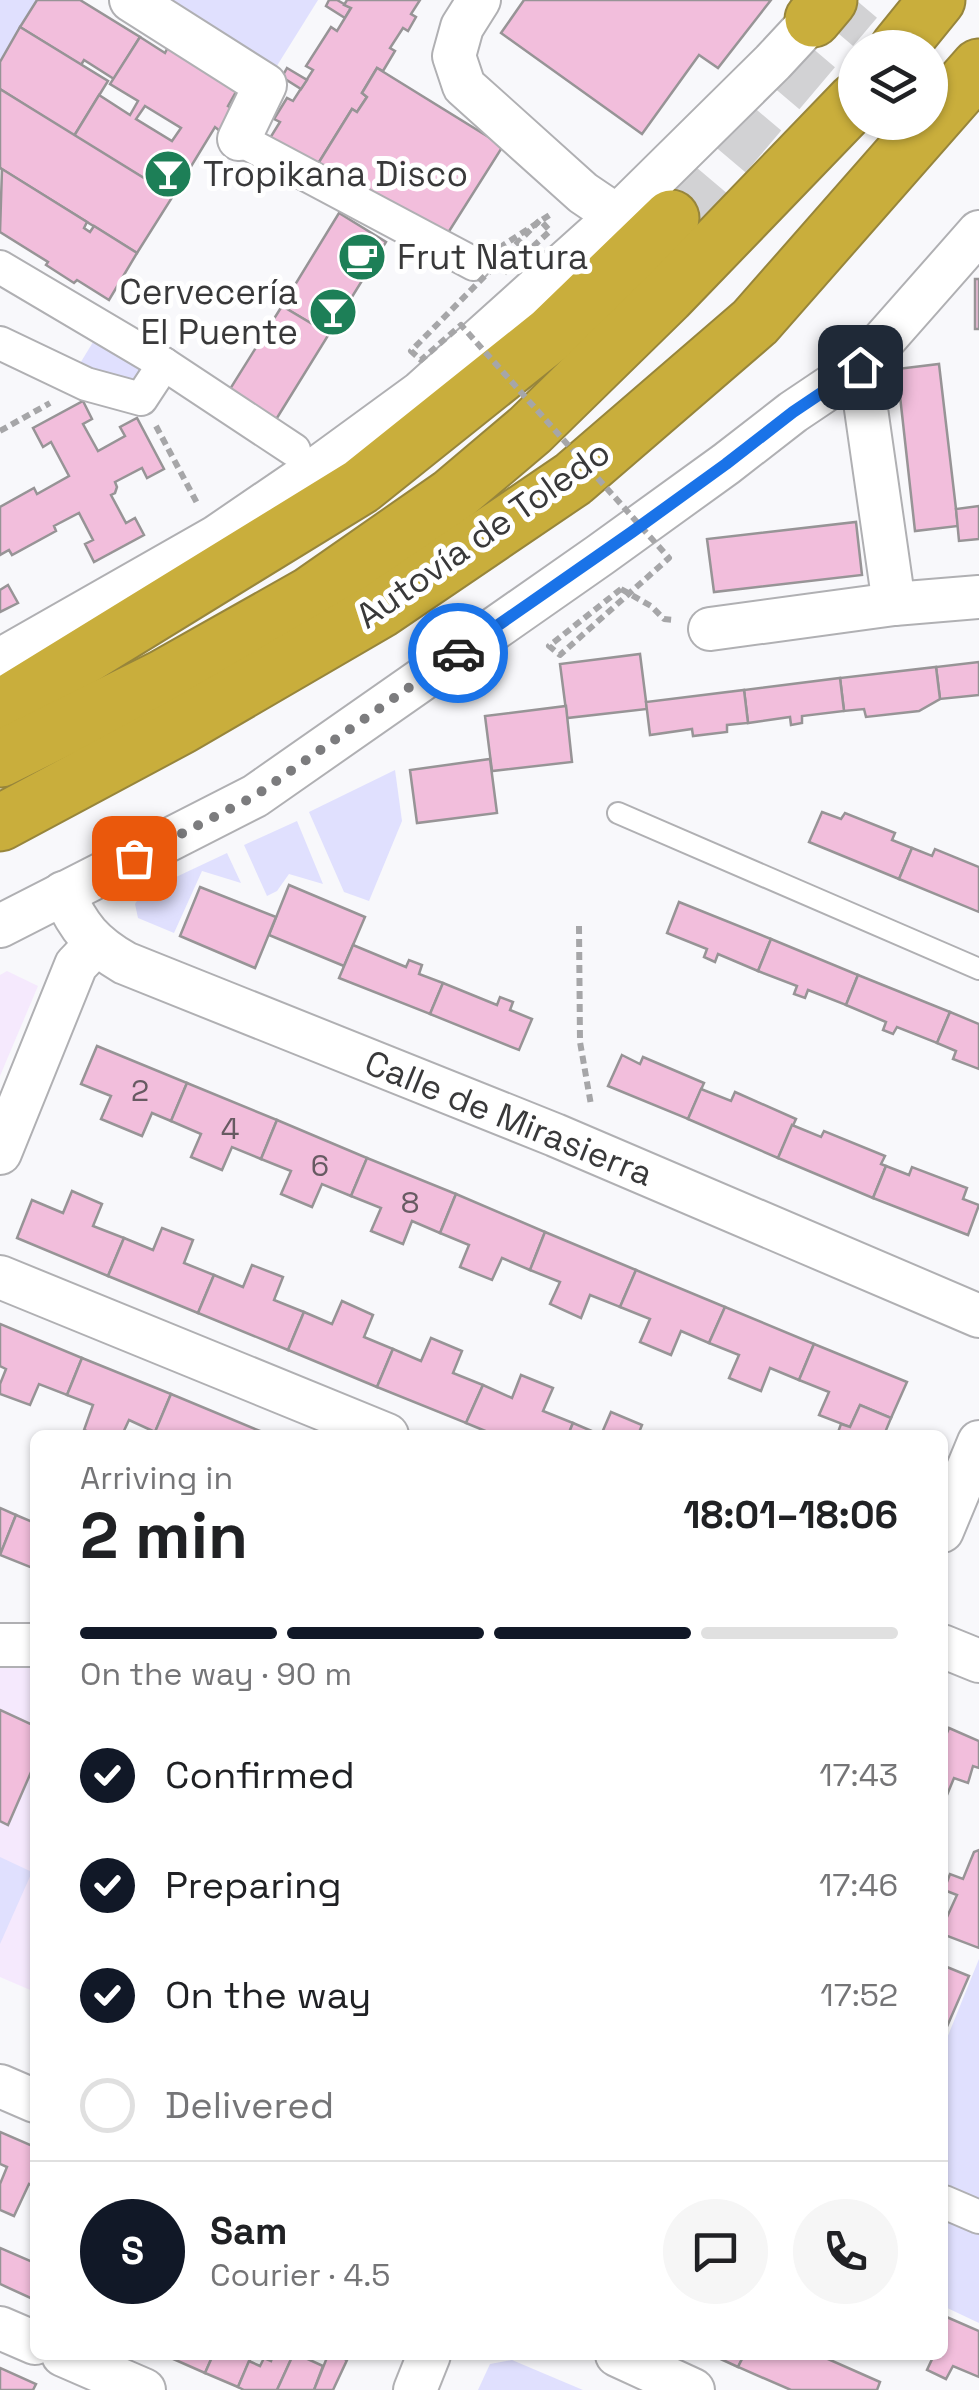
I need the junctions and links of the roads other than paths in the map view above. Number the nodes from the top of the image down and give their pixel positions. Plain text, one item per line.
1 (131, 0) edge
2 (479, 0) edge
3 (937, 0) edge
4 (823, 6) edge
5 (913, 30) edge
6 (979, 67) edge
7 (838, 118) edge
8 (239, 139) joint
9 (617, 216) junction
10 (671, 218) tunnel mouth
11 (979, 232) edge
12 (0, 267) edge
13 (489, 268) road end
14 (0, 343) edge
15 (164, 364) junction
16 (860, 367) junction
17 (294, 450) dead end
18 (979, 597) edge
19 (894, 604) junction
20 (710, 629) dead end
21 (0, 660) edge
22 (0, 708) edge
23 (0, 759) edge
24 (618, 813) dead end
25 (0, 823) edge
26 (63, 893) junction
27 (0, 926) edge
28 (96, 944) junction
29 (979, 968) edge
30 (0, 1153) edge
31 (0, 1278) edge
32 (979, 1316) edge
33 (375, 1430) edge
34 (979, 1442) edge
35 (948, 1517) edge
36 (0, 1645) edge
37 (30, 1645) edge
38 (948, 1648) edge
39 (979, 1661) edge
40 (0, 2086) edge
41 (30, 2099) edge
42 (948, 2204) edge
43 (979, 2217) edge
44 (0, 2328) edge
45 (30, 2341) edge
46 (428, 2360) edge
47 (628, 2360) edge
48 (82, 2367) edge
49 (144, 2390) edge
50 (415, 2390) edge
51 (694, 2390) edge

1 - 8 street
2 - 9 street
3 - 5 highway
4 - 9 street
6 - 25 highway, Autovía de Toledo
7 - 23 highway, Autovía de Toledo
8 - 13 street
9 - 21 street
10 - 22 highway
11 - 16 street
12 - 15 street
14 - 15 street
15 - 17 street
16 - 19 street
16 - 26 street
18 - 19 street
19 - 20 street
24 - 29 lane
26 - 27 street
26 - 28 street, Calle de Mirasierra
28 - 30 street
28 - 32 street, Calle de Mirasierra
31 - 33 street
34 - 35 street
36 - 37 street
38 - 39 street
40 - 41 street
42 - 43 street
44 - 45 street
46 - 50 street
47 - 51 street
48 - 49 street

